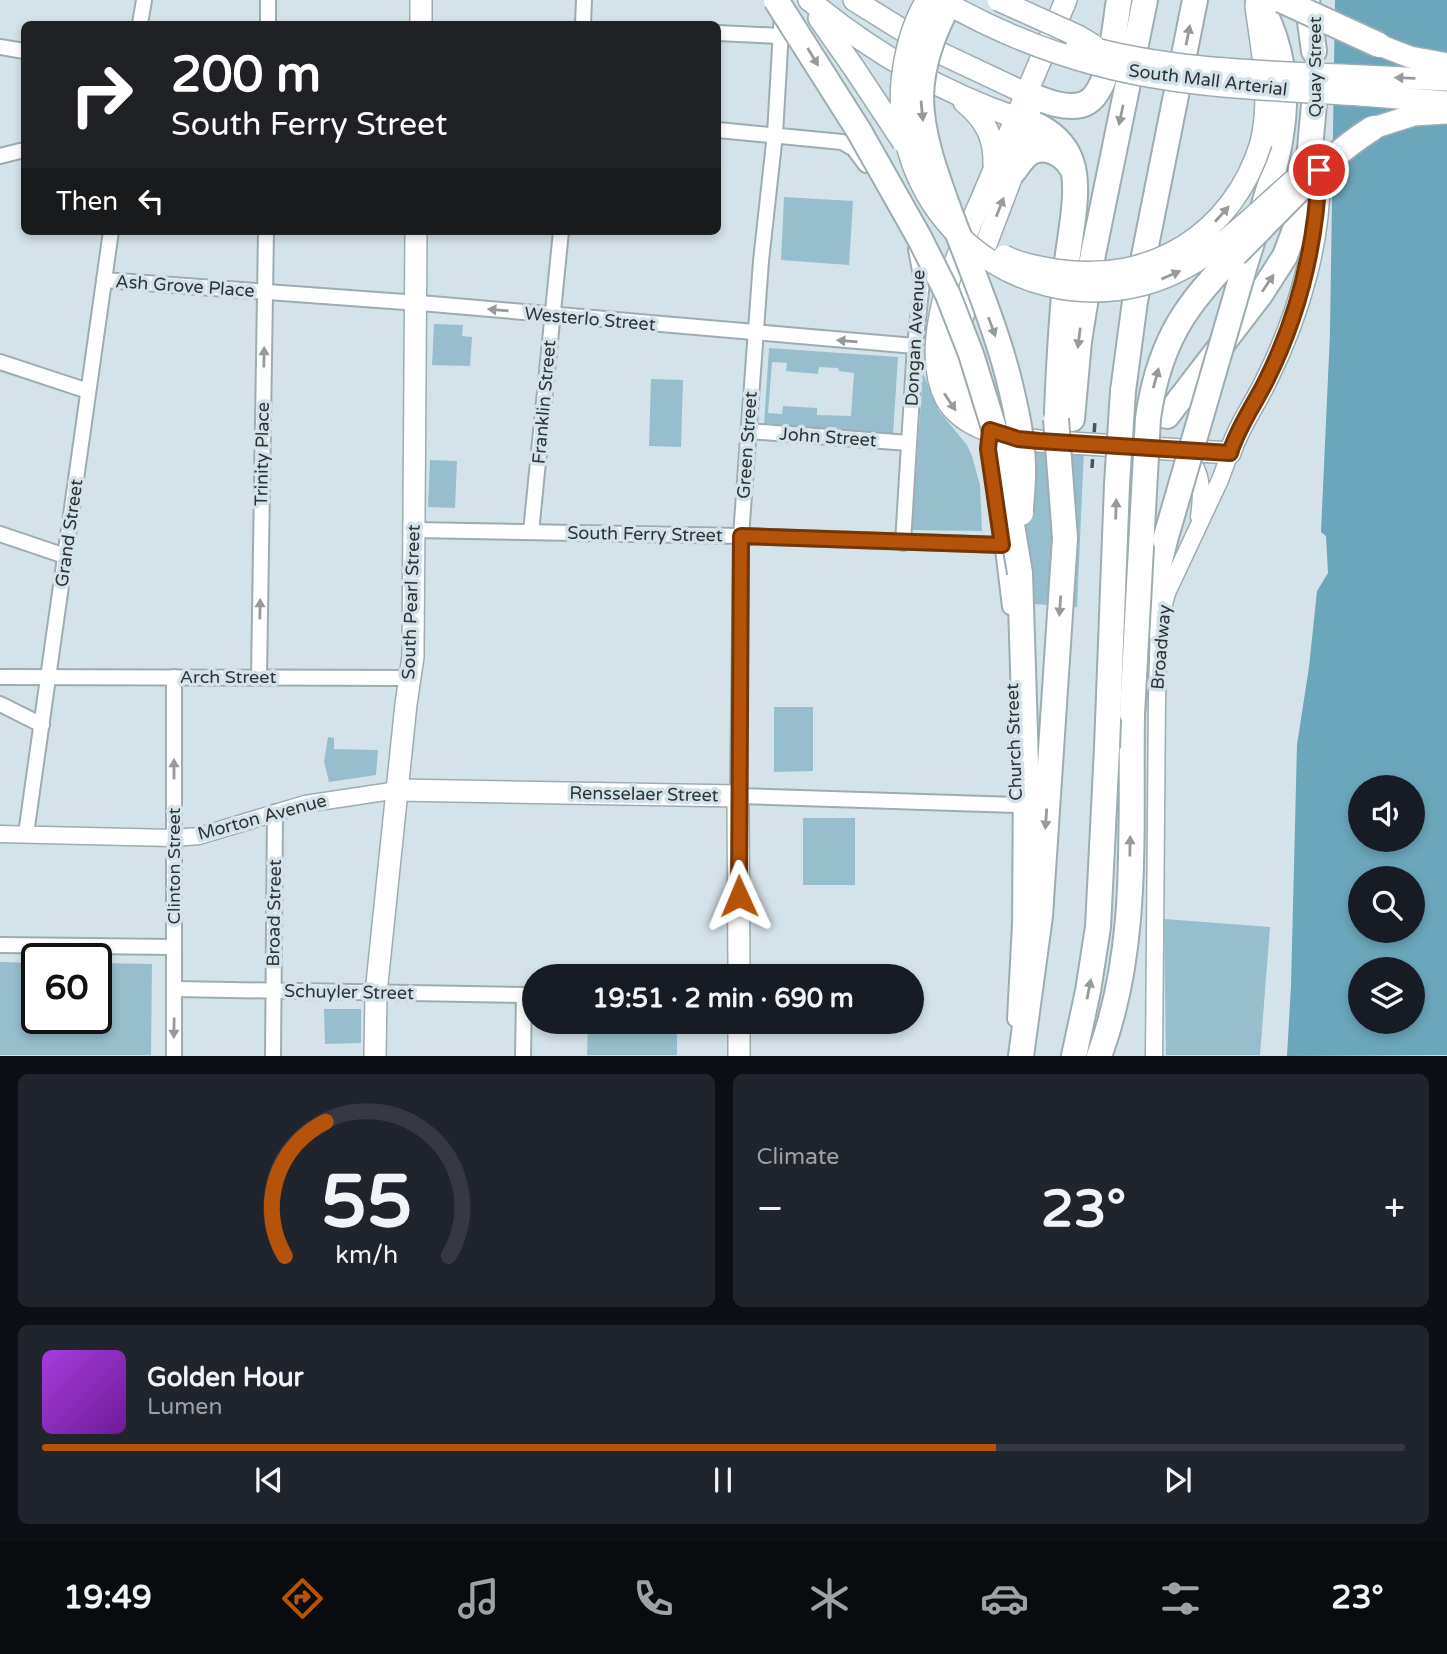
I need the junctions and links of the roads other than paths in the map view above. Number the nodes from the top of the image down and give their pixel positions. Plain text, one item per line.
1 (144, 0) edge
2 (268, 0) edge
3 (421, 0) edge
4 (584, 0) edge
5 (776, 0) edge
6 (785, 0) edge
7 (806, 0) edge
8 (854, 0) edge
9 (911, 0) edge
10 (927, 0) edge
11 (941, 0) edge
12 (951, 0) edge
13 (964, 0) edge
14 (998, 0) edge
15 (1066, 0) edge
16 (1119, 0) edge
17 (1145, 0) edge
18 (1195, 0) edge
19 (1257, 0) edge
20 (1281, 0) edge
21 (1308, 0) edge
22 (1316, 0) edge
23 (140, 21) edge
24 (268, 21) edge
25 (421, 21) edge
26 (583, 21) edge
27 (721, 33) edge
28 (780, 36) junction
29 (1379, 45) junction
30 (0, 47) edge
31 (21, 50) edge
32 (1314, 51) junction
33 (1103, 59) junction
34 (1447, 64) edge
35 (1447, 80) edge
36 (952, 92) junction
37 (1027, 94) junction
38 (1447, 102) edge
39 (1314, 104) junction
40 (1447, 113) edge
41 (1023, 120) junction
42 (1373, 128) junction
43 (721, 130) edge
44 (775, 134) junction
45 (21, 151) edge
46 (0, 156) edge
47 (1074, 172) junction
48 (1003, 173) junction
49 (110, 235) edge
50 (266, 235) edge
51 (416, 235) edge
52 (561, 235) edge
53 (104, 280) junction
54 (265, 292) junction
55 (415, 303) junction
56 (552, 315) junction
57 (755, 333) junction
58 (915, 346) junction
59 (0, 362) edge
60 (88, 391) junction
61 (1064, 419) junction
62 (748, 430) junction
63 (990, 430) junction
64 (909, 443) junction
65 (1168, 449) junction
66 (1230, 453) junction
67 (414, 530) junction
68 (531, 532) junction
69 (1196, 532) junction
70 (0, 534) edge
71 (741, 536) junction
72 (903, 542) junction
73 (1002, 545) junction
74 (65, 556) junction
75 (1020, 573) junction
76 (48, 676) junction
77 (0, 677) edge
78 (174, 677) junction
79 (259, 677) junction
80 (409, 678) junction
81 (0, 705) edge
82 (1132, 714) junction
83 (41, 724) junction
84 (1107, 748) junction
85 (398, 790) junction
86 (738, 796) junction
87 (1016, 805) junction
88 (275, 812) junction
89 (0, 834) edge
90 (26, 834) junction
91 (173, 838) junction
92 (0, 945) edge
93 (174, 947) junction
94 (739, 964) edge
95 (1033, 972) junction
96 (175, 989) junction
97 (273, 990) junction
98 (376, 993) junction
99 (739, 1034) edge
100 (174, 1055) edge
101 (273, 1055) edge
102 (375, 1055) edge
103 (523, 1055) edge
104 (739, 1055) edge
105 (1011, 1055) edge
106 (1021, 1055) edge
107 (1074, 1055) edge
108 (1099, 1055) edge
109 (1154, 1055) edge

1 - 23 street
2 - 24 street
3 - 25 main road
4 - 26 street
5 -> 75 highway, bridge
6 - 28 street, Green Street
7 -> 19 main road, bridge
7 - 36 main road
8 - 37 main road
9 - 33 main road, bridge
10 -> 42 main road, bridge
11 - 33 main road, South Mall Arterial, bridge
12 -> 75 highway, bridge
13 - 33 main road, South Mall Arterial, bridge
14 - 33 main road, bridge
15 - 37 main road
16 - 37 highway
17 -> 61 highway
84 -> 18 highway, bridge
19 - 82 highway, bridge
20 - 29 highway, bridge
21 - 29 main road, bridge
21 - 32 highway
22 - 32 main road, Quay Street
27 - 28 street
28 - 44 street, Green Street
29 - 34 main road
30 - 31 street
32 - 39 main road, Quay Street
35 -> 33 main road, South Mall Arterial, bridge
33 - 38 main road, South Mall Arterial, bridge
36 - 41 main road
36 - 48 main road
37 - 41 main road
39 - 66 main road, Quay Street
84 -> 39 highway, bridge
40 - 42 main road
41 - 47 highway
41 - 48 main road
82 -> 42 highway, bridge
43 - 44 street, Dongan Avenue
44 - 57 street, Green Street
44 - 58 street, Dongan Avenue
45 - 46 street
47 - 48 highway
47 - 61 highway
48 - 63 main road
49 - 53 street, Grand Street
50 - 54 street, Trinity Place
51 - 55 main road, South Pearl Street
52 - 56 street, Franklin Street
53 - 54 street, Ash Grove Place
53 - 60 street, Grand Street
54 - 55 street, Westerlo Street
79 -> 54 street, Trinity Place
56 -> 55 street, Westerlo Street
55 - 67 main road, South Pearl Street
56 - 57 street, Westerlo Street
56 - 68 street, Franklin Street
58 -> 57 street, Westerlo Street
57 - 62 street, Green Street
58 - 64 street, Dongan Avenue
59 - 60 street
60 - 74 street, Grand Street
61 -> 95 highway, bridge
62 - 64 street, John Street
62 - 71 street, Green Street
63 - 65 main road
63 - 73 street, Church Street
64 - 72 street, Dongan Avenue
65 - 66 main road
65 - 69 street
66 - 69 street, Broadway
67 - 68 street, South Ferry Street
67 - 80 main road, South Pearl Street
68 - 71 street, South Ferry Street
69 - 109 street, Broadway
70 - 74 street
71 - 72 street, South Ferry Street
71 - 86 street, Green Street
72 - 73 street, South Ferry Street
73 - 87 street, Church Street
74 - 76 street, Grand Street
75 - 95 highway
76 - 77 street, Arch Street
76 - 78 street, Arch Street
76 - 83 street, Grand Street
78 - 79 street, Arch Street
91 -> 78 street, Clinton Street
79 - 80 street, Arch Street
80 - 85 main road, South Pearl Street
81 - 83 street
108 -> 82 highway
83 - 90 street, Grand Street
107 -> 84 highway
85 - 86 main road, Rensselaer Street
85 - 88 street, Morton Avenue
85 - 98 main road, South Pearl Street
86 - 87 street, Rensselaer Street
86 - 94 main road, Green Street
87 - 105 street, Church Street
88 - 91 street, Morton Avenue
88 - 97 street, Broad Street
89 - 90 street, Morton Avenue
90 - 91 street, Morton Avenue
91 - 93 street, Clinton Street
92 - 93 street
93 - 96 street, Clinton Street
95 - 106 highway
96 - 97 street, Schuyler Street
96 -> 100 street, Clinton Street
97 - 98 street, Schuyler Street
97 - 101 street, Broad Street
98 - 102 main road, South Pearl Street
98 - 103 street, Schuyler Street
99 - 104 main road

